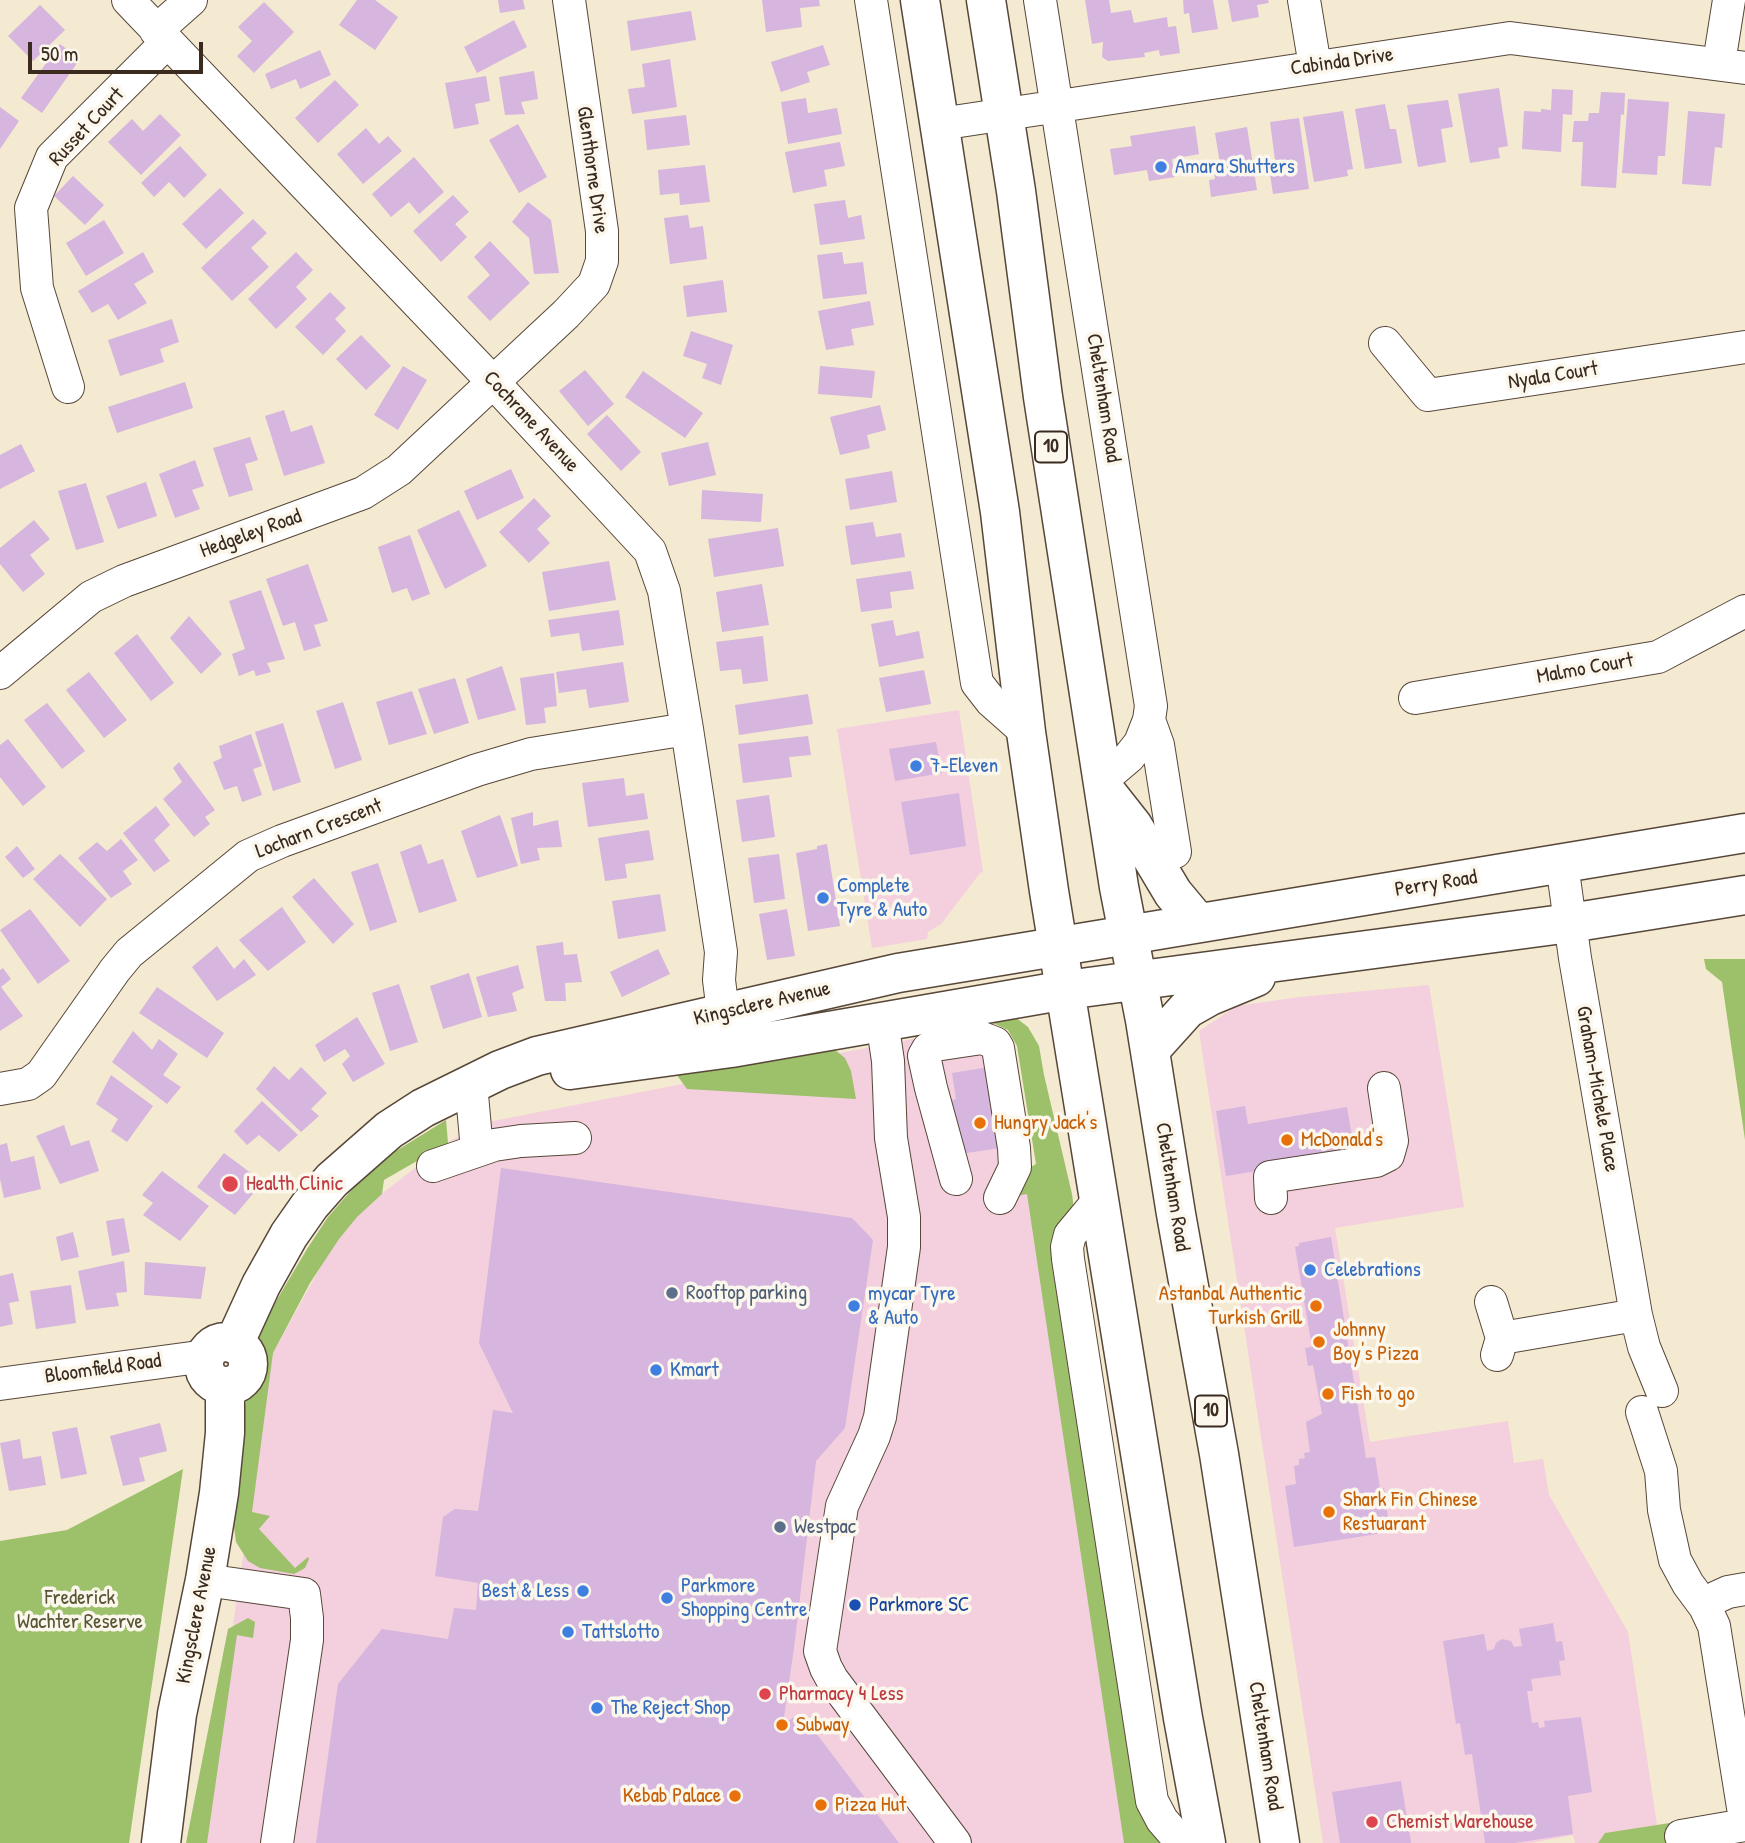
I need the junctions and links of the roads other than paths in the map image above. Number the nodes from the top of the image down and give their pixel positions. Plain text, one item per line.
1 (128, 0) edge
2 (191, 0) edge
3 (569, 0) edge
4 (871, 0) edge
5 (920, 0) edge
6 (986, 0) edge
7 (1040, 0) edge
8 (1304, 0) edge
9 (1729, 0) edge
10 (162, 37) junction
11 (1315, 66) junction
12 (1732, 66) edge
13 (1057, 106) junction
14 (1005, 114) junction
15 (940, 124) junction
16 (1385, 343) dead end
17 (1745, 346) edge
18 (494, 382) junction
19 (68, 387) dead end
20 (1745, 611) edge
21 (0, 673) edge
22 (977, 683) junction
23 (1415, 698) dead end
24 (1149, 720) junction
25 (981, 727) dead end
26 (687, 729) junction
27 (1026, 732) junction
28 (1103, 784) junction
29 (1745, 833) edge
30 (1175, 852) dead end
31 (1562, 864) junction
32 (1745, 895) edge
33 (1198, 923) junction
34 (1570, 923) junction
35 (1127, 935) junction
36 (1059, 945) junction
37 (1314, 957) junction
38 (866, 980) junction
39 (1137, 981) junction
40 (1066, 990) junction
41 (734, 1022) junction
42 (872, 1022) junction
43 (1150, 1050) junction
44 (471, 1084) junction
45 (0, 1089) edge
46 (1377, 1089) dead end
47 (575, 1138) dead end
48 (477, 1150) junction
49 (433, 1166) dead end
50 (956, 1180) dead end
51 (1000, 1198) dead end
52 (1271, 1198) dead end
53 (1100, 1199) junction
54 (1491, 1303) dead end
55 (1636, 1315) junction
56 (221, 1362) junction
57 (0, 1384) edge
58 (205, 1580) junction
59 (1745, 1589) edge
60 (1705, 1607) junction
61 (1745, 1823) edge
62 (1681, 1836) dead end
63 (161, 1843) edge
64 (277, 1843) edge
65 (955, 1843) edge
66 (1182, 1843) edge
67 (1206, 1843) edge
68 (1280, 1843) edge

1 - 10 street, Cochrane Avenue
2 - 10 street, Russet Court
3 - 18 street, Glenthorne Drive
4 - 22 street
5 - 15 main road
6 - 14 main road, Cheltenham Road / 10
7 - 13 street, Cheltenham Road
8 - 11 street
9 - 12 street
10 - 18 street, Cochrane Avenue
10 - 19 street, Russet Court
11 - 12 street, Cabinda Drive
11 - 13 street, Cabinda Drive
13 - 14 street, Cabinda Drive
13 - 24 street, Cheltenham Road
14 - 15 street, Cabinda Drive
14 - 28 main road, Cheltenham Road / 10
15 - 27 main road
16 - 17 street, Nyala Court
18 - 21 street, Hedgeley Road
18 - 26 street, Cochrane Avenue
20 - 23 street, Malmo Court
22 - 25 street
22 - 27 street
24 - 28 street, Cheltenham Road
24 - 30 street
26 - 41 street, Cochrane Avenue
26 - 45 street, Locharn Crescent
27 - 36 main road
28 - 33 main road
28 - 35 main road, Cheltenham Road / 10
29 - 31 main road, Perry Road
31 - 33 main road, Perry Road
31 - 34 street, Graham-Michele Place
32 - 34 main road
33 - 35 main road, Perry Road
34 - 37 main road
34 - 55 street, Graham-Michele Place
35 - 36 main road, Perry Road
35 - 39 main road, Cheltenham Road / 10
36 - 38 main road, Kingsclere Avenue
36 - 40 main road
37 - 39 main road
37 - 43 main road
38 - 41 main road, Kingsclere Avenue
38 - 42 main road
39 - 40 main road, Kingsclere Avenue
39 - 43 main road, Cheltenham Road / 10
40 - 42 main road, Kingsclere Avenue
40 - 53 main road
41 - 42 main road, Kingsclere Avenue
41 - 44 main road, Kingsclere Avenue
42 - 65 street
43 - 68 main road, Cheltenham Road / 10
44 - 48 street
44 - 56 main road, Kingsclere Avenue
46 - 52 street
47 - 48 street
48 - 49 street
50 - 51 street
53 - 66 street
53 - 67 main road
54 - 55 street
55 - 60 street, Graham-Michele Place
56 - 57 street, Bloomfield Road
56 - 58 main road, Kingsclere Avenue
58 - 63 main road, Kingsclere Avenue
58 - 64 street
59 - 60 street
60 - 61 street, Graham-Michele Place
61 - 62 street

